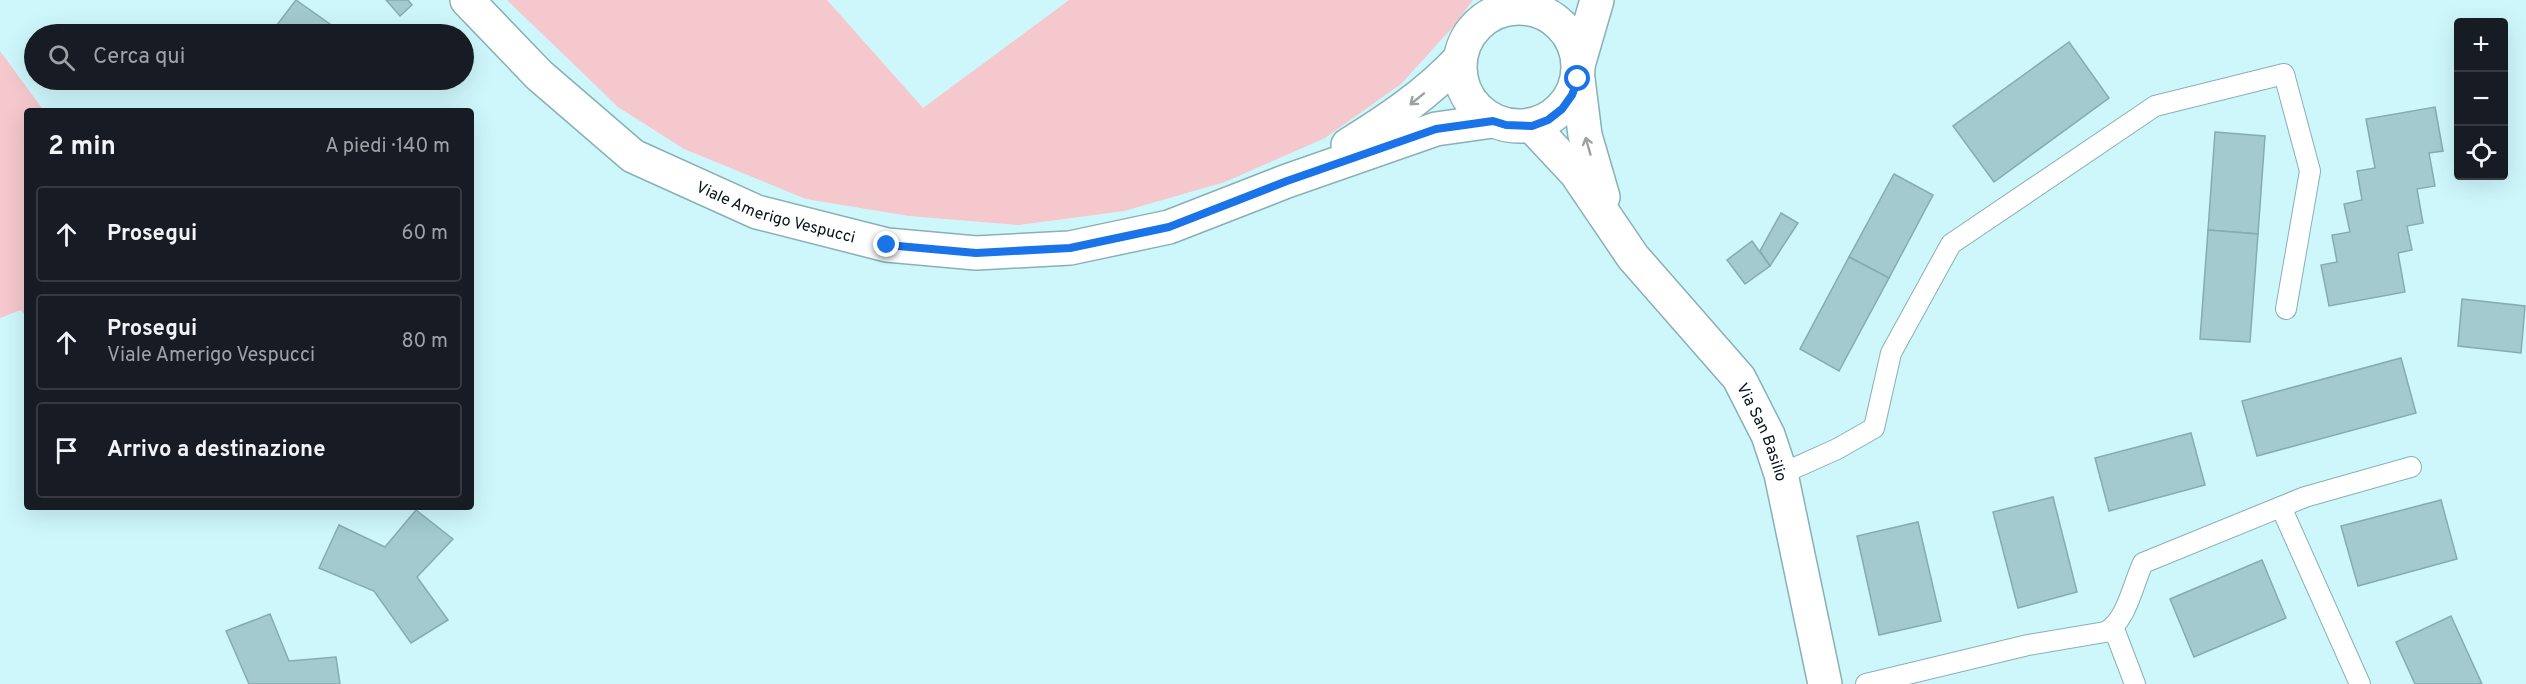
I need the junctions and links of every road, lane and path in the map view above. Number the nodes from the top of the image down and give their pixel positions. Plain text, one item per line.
1 (467, 0) edge
2 (1597, 0) edge
3 (1491, 10) edge
4 (1460, 59) junction
5 (1579, 70) junction
6 (1493, 121) junction
7 (1532, 126) junction
8 (1287, 181) junction
9 (1610, 222) junction
10 (2286, 309) dead end
11 (2410, 467) dead end
12 (1781, 474) junction
13 (2281, 507) junction
14 (2114, 629) junction
15 (1825, 684) edge
16 (1866, 684) edge
17 (2135, 684) edge
18 (2360, 684) edge

1 - 8 street, Viale Amerigo Vespucci
2 - 5 street
3 - 4 street
3 - 5 street
4 - 6 street
4 -> 8 street
5 - 7 street
9 -> 5 street
6 - 7 street
6 - 8 street
7 - 9 street, Via San Basilio
9 - 12 street, Via San Basilio
10 - 12 lane
11 - 13 lane
12 - 15 street, Via San Basilio
13 - 14 lane
13 - 18 lane
14 - 16 lane
14 - 17 lane

